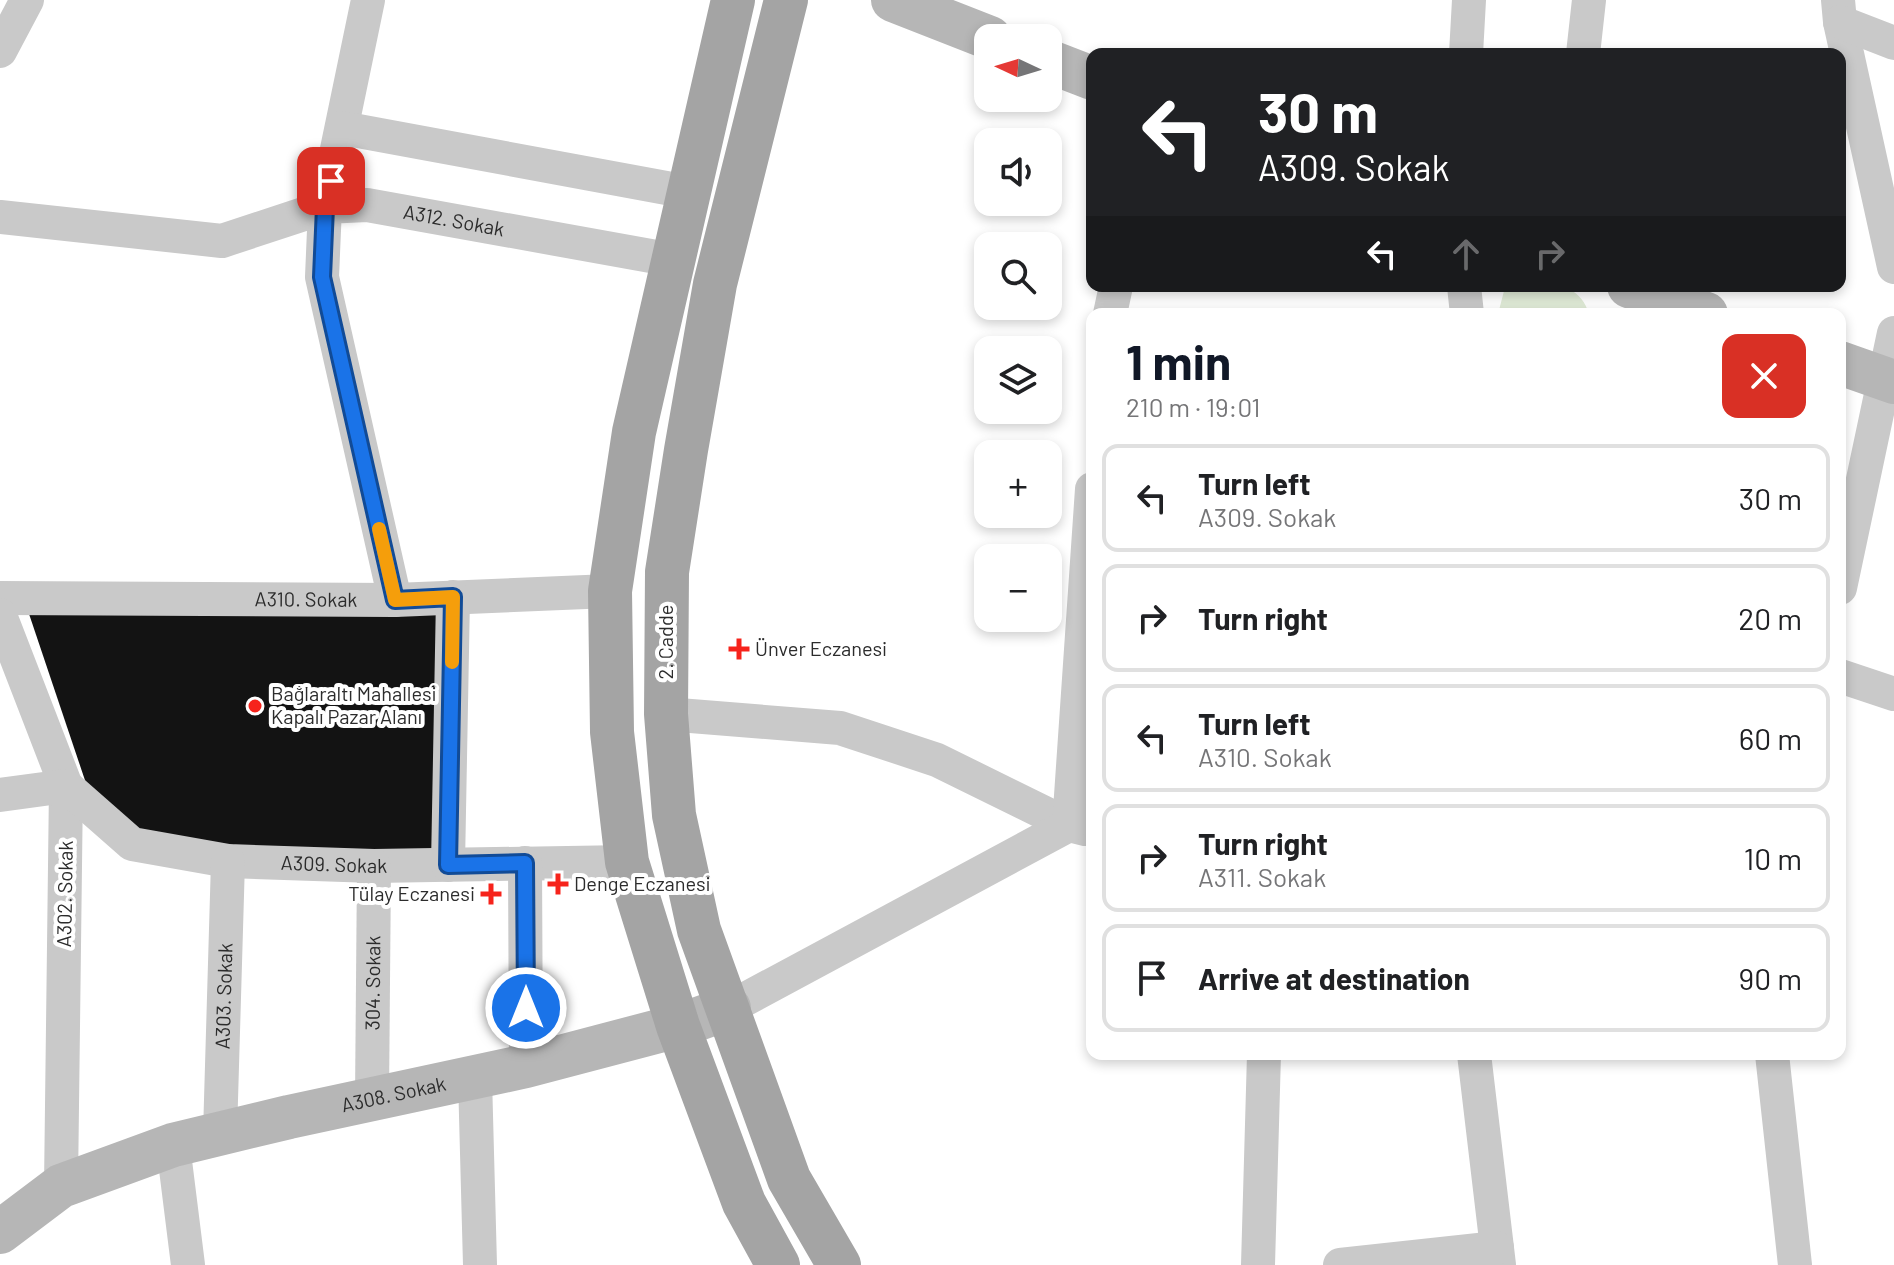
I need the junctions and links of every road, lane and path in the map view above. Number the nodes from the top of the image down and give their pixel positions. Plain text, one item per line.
1 (27, 0) edge
2 (368, 0) edge
3 (733, 0) edge
4 (786, 0) edge
5 (893, 0) edge
6 (1469, 0) edge
7 (1589, 0) edge
8 (1839, 11) edge
9 (974, 32) edge
10 (1894, 43) edge
11 (1466, 48) edge
12 (1584, 48) edge
13 (0, 51) edge
14 (1062, 66) edge
15 (1086, 76) edge
16 (342, 128) junction
17 (688, 192) junction
18 (325, 207) junction
19 (1888, 213) edge
20 (0, 217) edge
21 (673, 260) junction
22 (1894, 267) edge
23 (1628, 296) edge
24 (1680, 308) edge
25 (1894, 333) edge
26 (1846, 365) edge
27 (1889, 380) edge
28 (1846, 563) edge
29 (610, 591) junction
30 (453, 597) junction
31 (0, 598) edge
32 (395, 600) junction
33 (3, 632) edge
34 (1086, 674) edge
35 (1846, 678) edge
36 (1894, 694) edge
37 (666, 714) junction
38 (66, 786) junction
39 (0, 795) edge
40 (1081, 828) edge
41 (228, 861) junction
42 (627, 862) junction
43 (525, 863) junction
44 (448, 865) junction
45 (374, 866) junction
46 (729, 1008) junction
47 (678, 1026) junction
48 (1264, 1060) edge
49 (1475, 1060) edge
50 (1773, 1060) edge
51 (526, 1066) junction
52 (475, 1078) junction
53 (372, 1099) junction
54 (220, 1134) junction
55 (173, 1145) junction
56 (61, 1186) junction
57 (0, 1232) edge
58 (1498, 1257) edge
59 (188, 1265) edge
60 (480, 1265) edge
61 (778, 1265) edge
62 (839, 1265) edge
63 (1258, 1265) edge
64 (1340, 1265) edge
65 (1795, 1265) edge

1 - 13 street
2 - 16 street
3 - 17 main road
4 - 37 main road, 2. Cadde
5 - 9 main road
6 - 11 street
7 - 12 street
8 - 10 street
8 - 19 street
14 - 15 main road
16 - 17 street
16 - 18 street
17 - 21 main road
18 - 20 street, A312. Sokak
18 - 21 street, A312. Sokak
18 - 32 street
19 - 22 street
21 - 29 main road
23 - 24 main road
25 - 27 street
26 - 27 main road
27 - 28 street
29 - 30 street, A310. Sokak
29 - 42 main road
30 - 32 street, A310. Sokak
30 - 44 street
31 - 32 street, A310. Sokak
33 - 38 street, A302. Sokak
34 - 40 street
35 - 36 street
37 - 40 street
37 - 46 main road, 2. Cadde
38 - 39 street
38 - 41 street, A309. Sokak
38 - 56 street, A302. Sokak
40 - 46 street
41 - 45 street, A309. Sokak
41 - 54 street, A303. Sokak
42 - 43 street, A309. Sokak
42 - 47 main road
43 - 44 street, A309. Sokak
43 - 51 street
44 - 45 street, A309. Sokak
45 - 53 street, 304. Sokak
46 - 47 main road, A308. Sokak
46 - 62 main road, 2. Cadde
47 - 51 main road, A308. Sokak
47 - 61 main road
48 - 63 street
49 - 58 street
50 - 65 street
51 - 52 main road, A308. Sokak
52 - 53 main road, A308. Sokak
52 - 60 street
53 - 54 main road, A308. Sokak
54 - 55 main road, A308. Sokak
55 - 56 main road, A308. Sokak
55 - 59 street
56 - 57 main road, A308. Sokak
58 - 64 street

